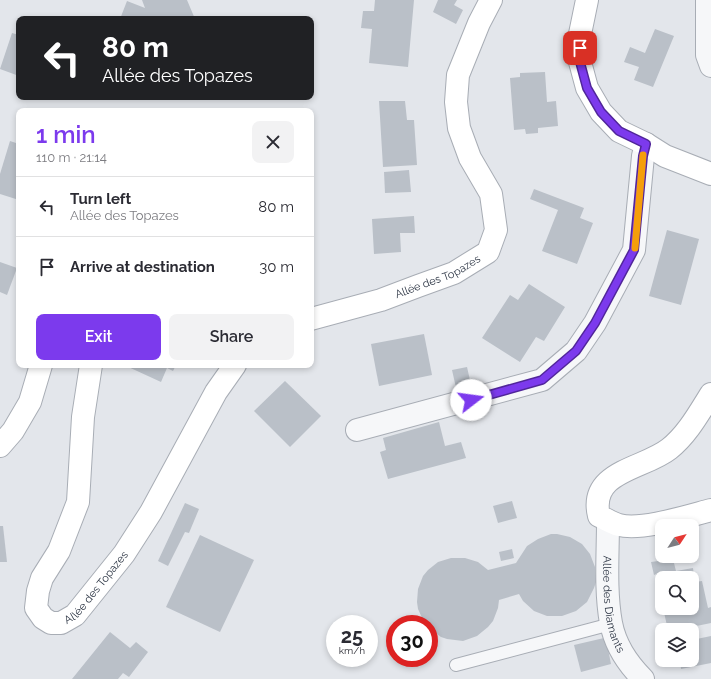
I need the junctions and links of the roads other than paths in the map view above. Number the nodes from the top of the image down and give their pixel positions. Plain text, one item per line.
1 (491, 0) edge
2 (587, 0) edge
3 (707, 0) edge
4 (711, 66) edge
5 (646, 144) junction
6 (711, 174) edge
7 (314, 318) edge
8 (40, 368) edge
9 (90, 368) edge
10 (233, 368) edge
11 (711, 394) edge
12 (357, 430) dead end
13 (0, 446) edge
14 (711, 510) edge
15 (608, 521) junction
16 (611, 624) junction
17 (456, 665) dead end
18 (643, 679) edge

1 - 7 main road, Allée des Topazes
2 - 5 main road
3 - 4 street
5 - 6 main road
5 - 12 street
8 - 13 main road
9 - 10 main road, Allée des Topazes
11 - 15 main road
14 - 15 main road
15 - 16 street, Allée des Diamants
16 - 17 lane
16 - 18 street, Allée des Diamants

